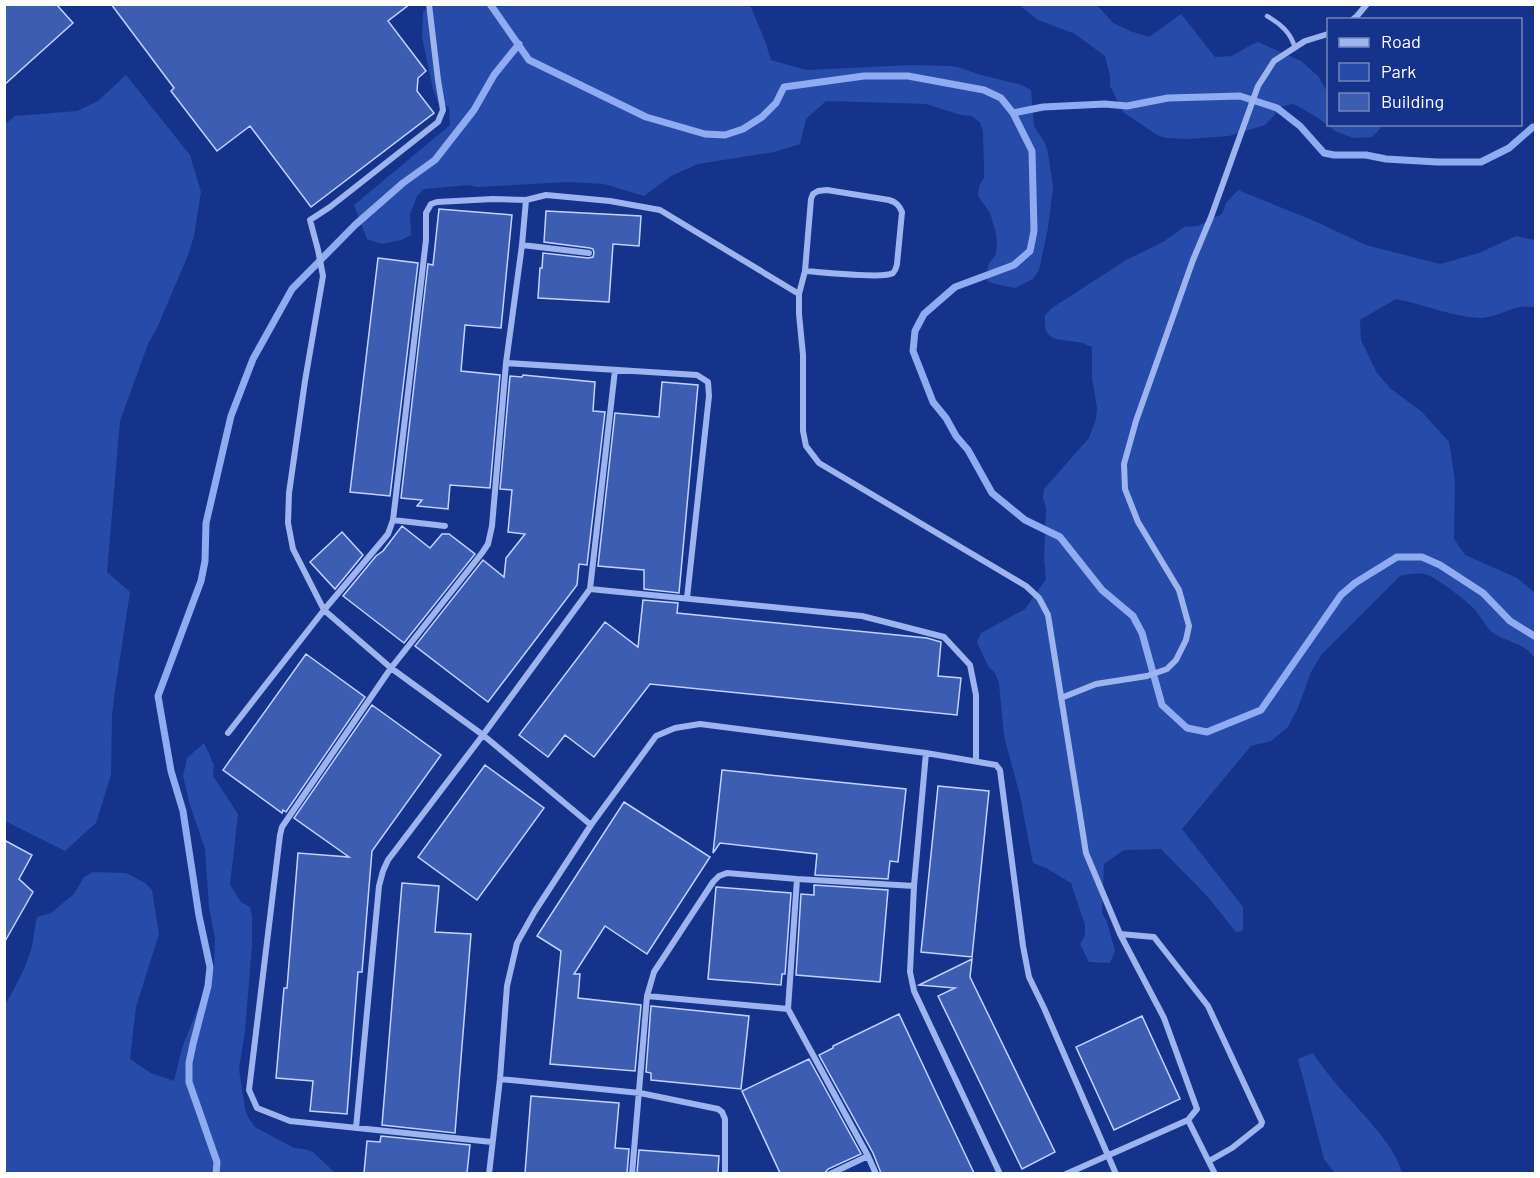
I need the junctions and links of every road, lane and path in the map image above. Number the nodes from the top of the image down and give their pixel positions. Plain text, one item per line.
1 (429, 4) edge
2 (1367, 4) edge
3 (1268, 16) dead end
4 (1354, 18) edge
5 (1327, 35) edge
6 (1295, 48) junction
7 (526, 200) junction
8 (522, 245) junction
9 (589, 253) dead end
10 (805, 272) junction
11 (799, 294) junction
12 (506, 363) junction
13 (615, 370) junction
14 (393, 520) junction
15 (445, 526) dead end
16 (590, 590) junction
17 (687, 598) junction
18 (324, 610) junction
19 (392, 668) junction
20 (1061, 698) junction
21 (228, 733) dead end
22 (483, 735) junction
23 (926, 753) junction
24 (976, 761) junction
25 (591, 825) junction
26 (797, 879) junction
27 (914, 886) junction
28 (1120, 934) junction
29 (647, 996) junction
30 (788, 1009) junction
31 (500, 1079) junction
32 (640, 1093) junction
33 (1188, 1120) junction
34 (356, 1128) junction
35 (492, 1142) junction
36 (1108, 1155) junction
37 (868, 1156) junction
38 (1209, 1161) junction
39 (489, 1173) edge
40 (632, 1173) edge
41 (725, 1173) edge
42 (830, 1173) edge
43 (876, 1173) edge
44 (1000, 1173) edge
45 (1066, 1173) edge
46 (1116, 1173) edge
47 (1215, 1173) edge

1 - 18 street
2 - 4 street
3 - 6 lane
5 - 6 street
6 - 20 street
7 - 8 street
7 - 11 street
7 - 14 street
8 - 9 street
8 - 12 street
10 - 10 street
10 - 11 street
11 - 20 street
12 - 13 street
12 - 19 street
13 - 16 street
13 - 17 street
14 - 15 street
14 - 18 street
16 - 17 street
16 - 22 street
17 - 24 street
18 - 19 street
18 - 21 street
19 - 22 street
19 - 34 street
20 - 28 street
22 - 25 street
22 - 34 street
23 - 24 street
23 - 25 street
23 - 27 street
24 - 36 street
25 - 31 street
26 - 27 street
26 - 29 street
26 - 30 street
27 - 44 street
28 - 33 street
28 - 38 street
29 - 30 street
29 - 32 street
30 - 37 street
31 - 32 street
31 - 35 street
32 - 40 street
32 - 41 street
33 - 36 street
33 - 38 street
34 - 35 street
35 - 39 street
36 - 45 street
36 - 46 street
37 - 42 street
37 - 43 street
38 - 47 street

